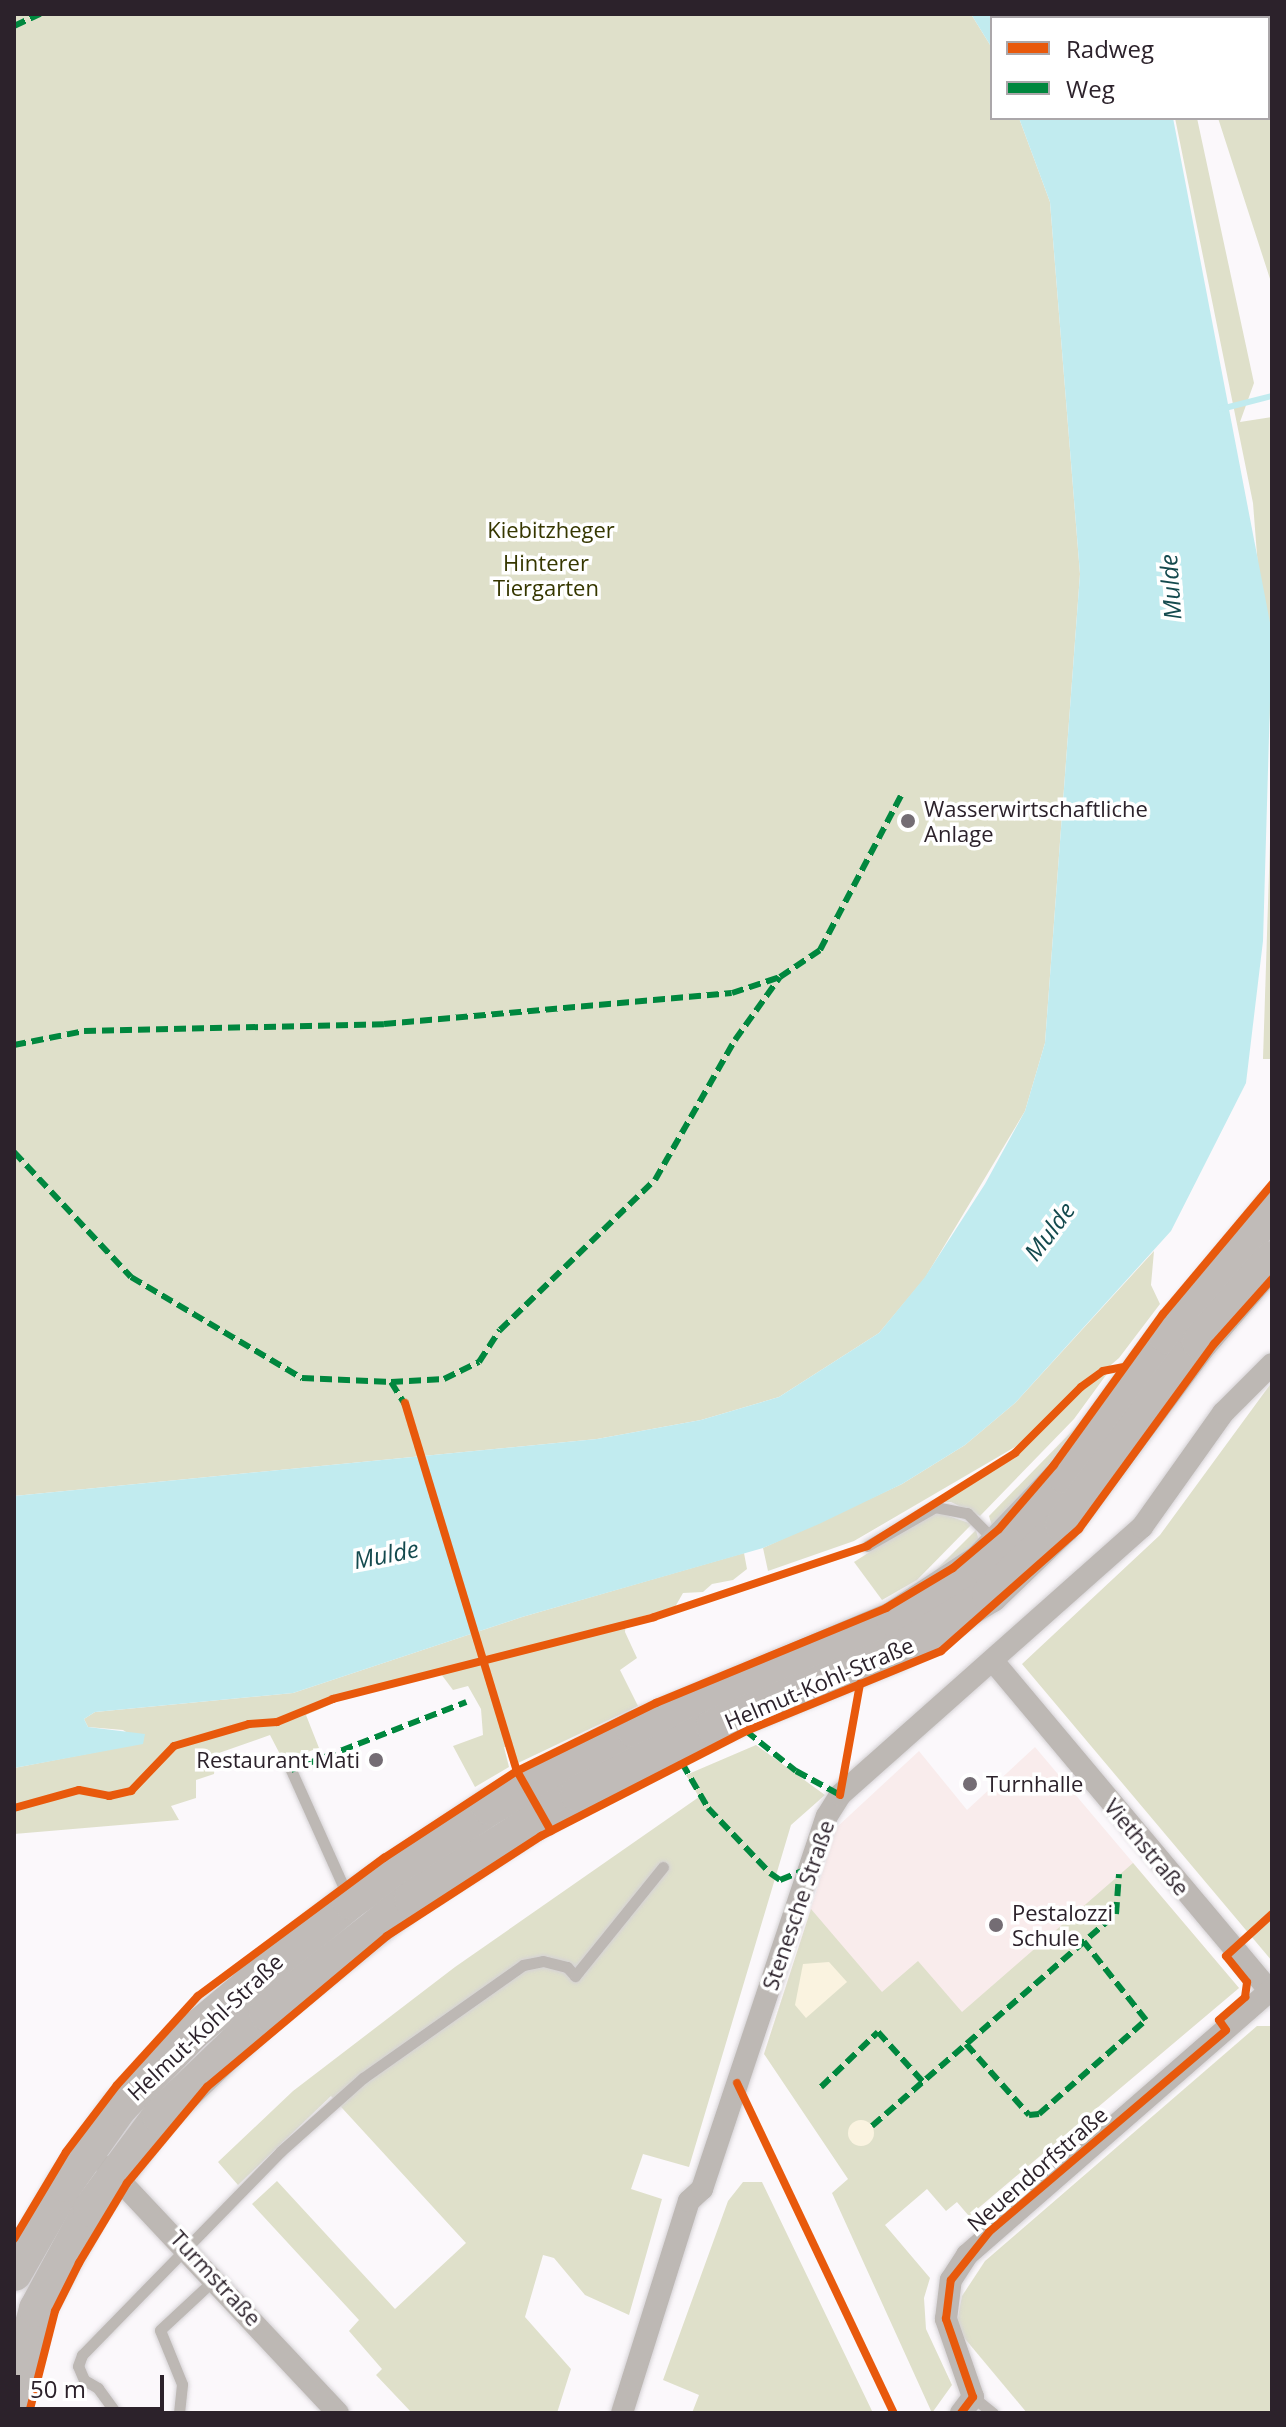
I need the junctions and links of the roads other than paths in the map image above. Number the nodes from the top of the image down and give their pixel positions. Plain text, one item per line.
1 (1272, 1209) edge
2 (1272, 1259) edge
3 (1272, 1364) edge
4 (999, 1545) junction
5 (867, 1546) dead end
6 (993, 1661) junction
7 (291, 1770) dead end
8 (311, 1849) dead end
9 (325, 1850) junction
10 (663, 1867) dead end
11 (350, 1901) junction
12 (1271, 1992) edge
13 (87, 2151) junction
14 (116, 2174) junction
15 (190, 2250) junction
16 (14, 2273) edge
17 (216, 2277) junction
18 (14, 2395) edge
19 (967, 2405) edge
20 (116, 2413) edge
21 (179, 2413) edge
22 (338, 2413) edge
23 (622, 2413) edge
24 (993, 2413) edge

1 - 4 main road, Helmut-Kohl-Straße
2 - 14 main road, Helmut-Kohl-Straße
3 - 6 street, Stenesche Straße
4 - 5 lane
4 - 11 main road, Helmut-Kohl-Straße
6 - 12 street, Viethstraße
6 - 23 street, Stenesche Straße
7 - 9 lane
8 - 9 lane
9 - 11 lane
10 - 15 lane
11 - 13 main road, Helmut-Kohl-Straße
12 - 19 street, Neuendorfstraße
13 - 14 street, Turmstraße
13 - 16 main road, Helmut-Kohl-Straße
14 - 15 street, Turmstraße
14 - 18 main road, Helmut-Kohl-Straße
15 - 17 street, Turmstraße
15 - 20 lane
17 - 21 lane
17 - 22 street, Turmstraße
19 - 24 lane

